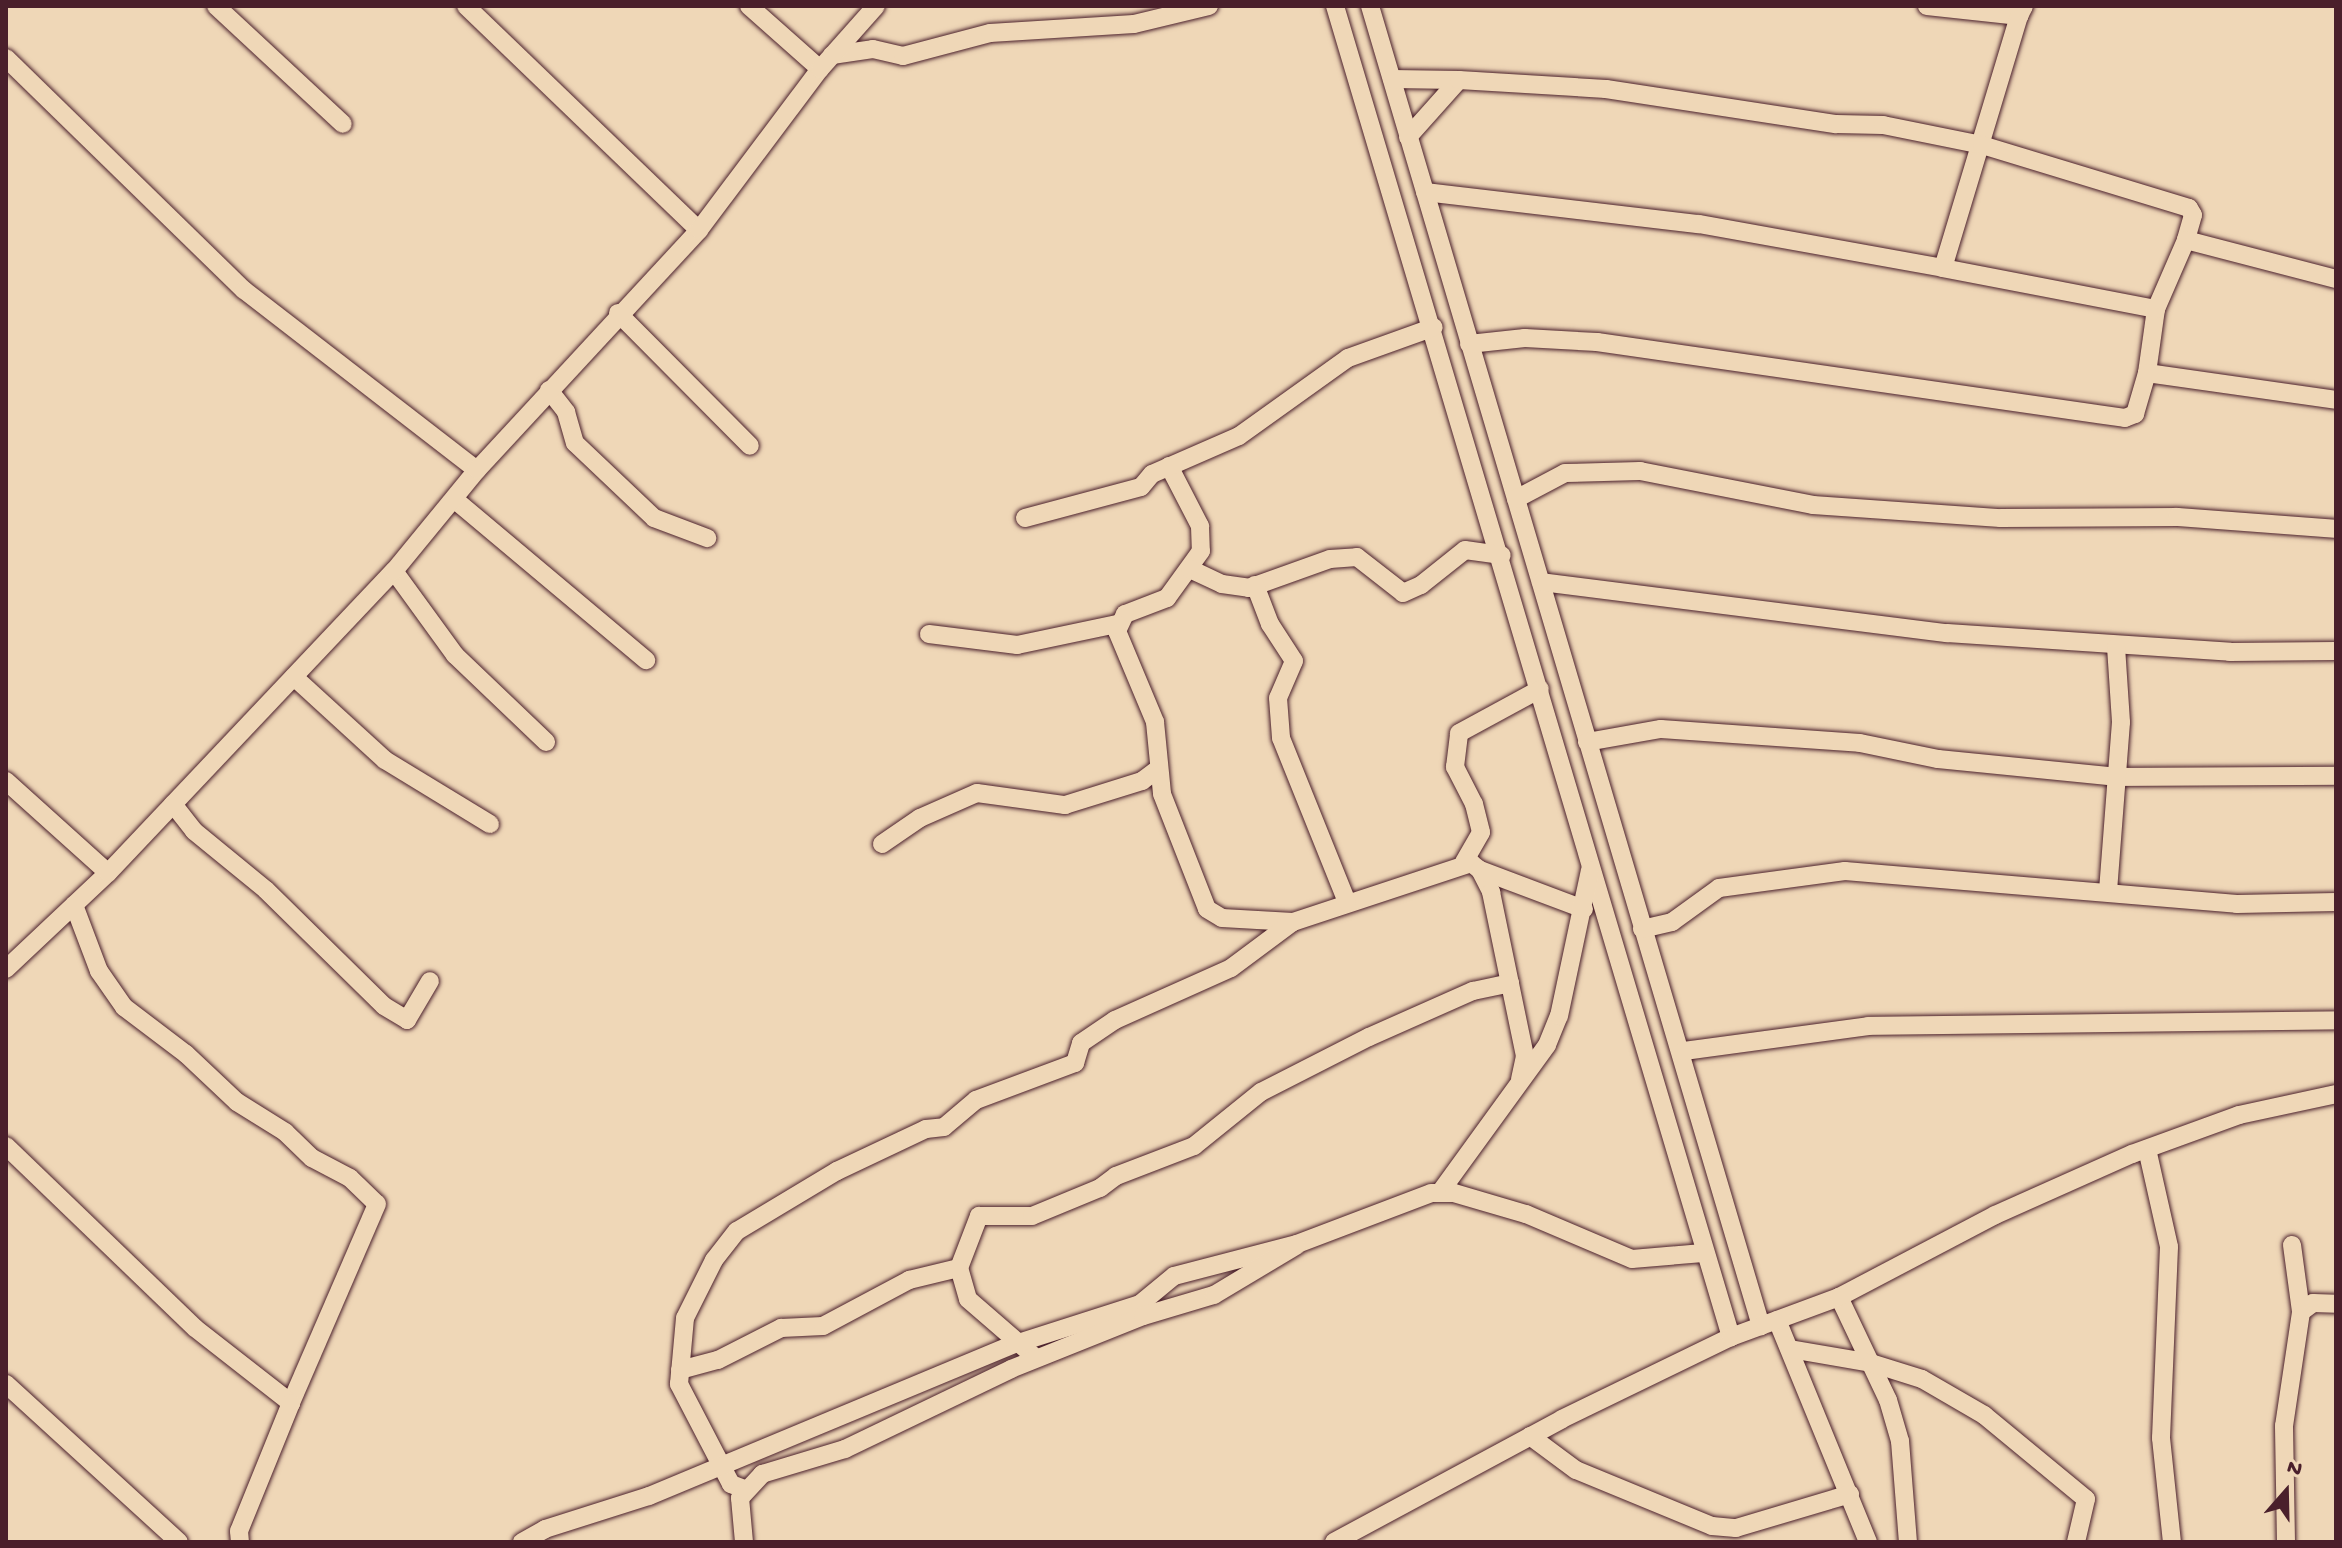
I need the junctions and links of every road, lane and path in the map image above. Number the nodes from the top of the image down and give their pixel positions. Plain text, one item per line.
1 (216, 6) edge
2 (466, 6) edge
3 (749, 6) edge
4 (876, 6) edge
5 (1209, 6) edge
6 (1335, 6) edge
7 (1370, 6) edge
8 (1927, 6) edge
9 (2022, 11) edge
10 (6, 58) edge
11 (826, 62) junction
12 (1392, 79) junction
13 (1459, 80) junction
14 (343, 124) dead end
15 (1408, 137) junction
16 (1982, 145) junction
17 (1425, 192) junction
18 (699, 230) junction
19 (2186, 240) junction
20 (1943, 268) junction
21 (2336, 279) edge
22 (2156, 309) junction
23 (618, 313) junction
24 (1434, 327) junction
25 (1469, 344) junction
26 (2147, 373) junction
27 (549, 390) junction
28 (2336, 400) edge
29 (750, 446) dead end
30 (1169, 466) junction
31 (477, 470) junction
32 (454, 499) junction
33 (1516, 499) junction
34 (1025, 518) dead end
35 (2336, 529) edge
36 (707, 538) dead end
37 (1502, 555) junction
38 (1190, 569) junction
39 (394, 571) junction
40 (1541, 582) junction
41 (1255, 585) junction
42 (1117, 624) junction
43 (929, 634) dead end
44 (2116, 647) junction
45 (2336, 651) edge
46 (646, 660) dead end
47 (294, 677) junction
48 (1540, 689) junction
49 (546, 742) dead end
50 (1587, 742) junction
51 (1158, 769) junction
52 (2336, 776) edge
53 (2118, 777) junction
54 (6, 781) edge
55 (173, 804) junction
56 (490, 824) dead end
57 (882, 844) dead end
58 (1591, 863) junction
59 (1472, 866) junction
60 (108, 873) junction
61 (2108, 891) junction
62 (1347, 902) junction
63 (2336, 902) edge
64 (74, 905) junction
65 (1584, 909) junction
66 (1293, 922) junction
67 (1642, 929) junction
68 (6, 969) edge
69 (430, 981) dead end
70 (1510, 983) junction
71 (2336, 1020) edge
72 (1684, 1051) junction
73 (1520, 1079) junction
74 (2336, 1094) edge
75 (6, 1146) edge
76 (2147, 1149) junction
77 (1441, 1191) junction
78 (1297, 1244) junction
79 (2292, 1245) dead end
80 (1703, 1253) junction
81 (959, 1268) junction
82 (1839, 1297) junction
83 (2336, 1304) edge
84 (2301, 1312) junction
85 (1769, 1323) junction
86 (1731, 1337) junction
87 (1015, 1344) junction
88 (1790, 1349) junction
89 (1036, 1358) junction
90 (1871, 1363) junction
91 (680, 1370) junction
92 (6, 1384) edge
93 (291, 1403) junction
94 (1530, 1436) junction
95 (724, 1464) junction
96 (744, 1489) junction
97 (1850, 1494) junction
98 (179, 1542) edge
99 (240, 1542) edge
100 (522, 1542) edge
101 (744, 1542) edge
102 (1334, 1542) edge
103 (1868, 1542) edge
104 (1908, 1542) edge
105 (2076, 1542) edge
106 (2172, 1542) edge
107 (2286, 1542) edge

1 - 14 street
2 - 18 street
3 - 11 street
4 - 11 street
5 - 11 street
6 - 24 street
7 - 12 street
8 - 9 street
9 - 16 street
10 - 31 street
11 - 18 street
12 - 13 street
12 - 15 street
13 - 15 street
13 - 16 street
15 - 17 street
16 - 19 street
16 - 20 street
17 - 20 street
17 - 25 street
18 - 23 street
19 - 21 street
19 - 22 street
20 - 22 street
22 - 26 street
23 - 27 street
23 - 29 street
24 - 30 street
24 - 37 street
25 - 26 street
25 - 33 street
26 - 28 street
27 - 31 street
27 - 36 street
30 - 34 street
30 - 38 street
31 - 32 street
32 - 39 street
32 - 46 street
33 - 35 street
33 - 40 street
37 - 41 street
37 - 48 street
38 - 41 street
38 - 42 street
39 - 47 street
39 - 49 street
40 - 44 street
40 - 50 street
41 - 62 street
42 - 43 street
42 - 51 street
44 - 45 street
44 - 53 street
47 - 55 street
47 - 56 street
48 - 58 street
48 - 59 street
50 - 53 street
50 - 67 street
51 - 57 street
51 - 66 street
52 - 53 street
53 - 61 street
54 - 60 street
55 - 60 street
55 - 69 street
58 - 65 street
58 - 80 street
59 - 62 street
59 - 65 street
59 - 70 street
60 - 64 street
61 - 63 street
61 - 67 street
62 - 66 street
64 - 68 street
64 - 93 street
65 - 73 street
66 - 91 street
67 - 72 street
70 - 73 street
70 - 81 street
71 - 72 street
72 - 85 street
73 - 77 street
74 - 76 street
75 - 93 street
76 - 82 street
76 - 106 street
77 - 78 street
77 - 80 street
78 - 87 street
78 - 89 street
79 - 84 street
80 - 86 street
81 - 87 street
81 - 91 street
82 - 85 street
82 - 90 street
83 - 84 street
84 - 107 street
85 - 86 street
85 - 88 street
86 - 94 street
87 - 89 street
87 - 95 street
88 - 90 street
88 - 97 street
89 - 96 street
90 - 104 street
90 - 105 street
91 - 95 street
92 - 98 street
93 - 99 street
94 - 97 street
94 - 102 street
95 - 96 street
95 - 100 street
96 - 101 street
97 - 103 street

